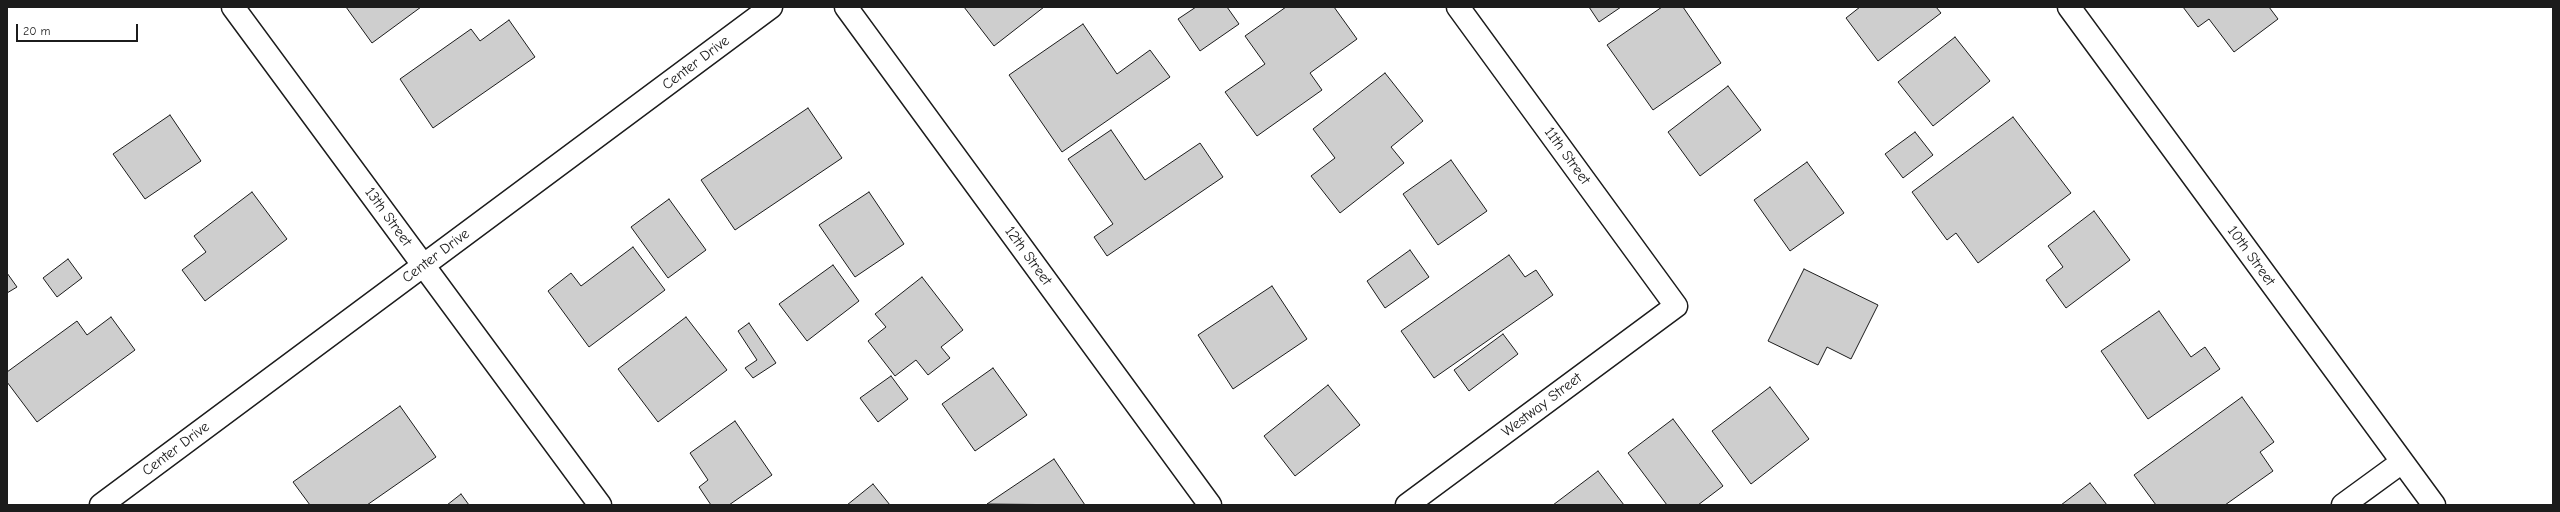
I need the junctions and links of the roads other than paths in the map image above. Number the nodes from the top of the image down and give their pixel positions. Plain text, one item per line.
1 (234, 7) edge
2 (771, 7) edge
3 (846, 7) edge
4 (1458, 7) edge
5 (2069, 7) edge
6 (423, 266) junction
7 (1676, 306) joint
8 (2402, 462) junction
9 (101, 505) edge
10 (600, 505) edge
11 (1210, 505) edge
12 (1407, 505) edge
13 (2344, 505) edge
14 (2434, 505) edge

1 - 6 street, 13th Street
2 - 6 street, Center Drive
3 - 11 street, 12th Street
4 - 7 street, 11th Street
5 - 8 street, 10th Street
6 - 9 street, Center Drive
6 - 10 street, 13th Street
7 - 12 street, Westway Street
8 - 13 street
8 - 14 street, 10th Street

